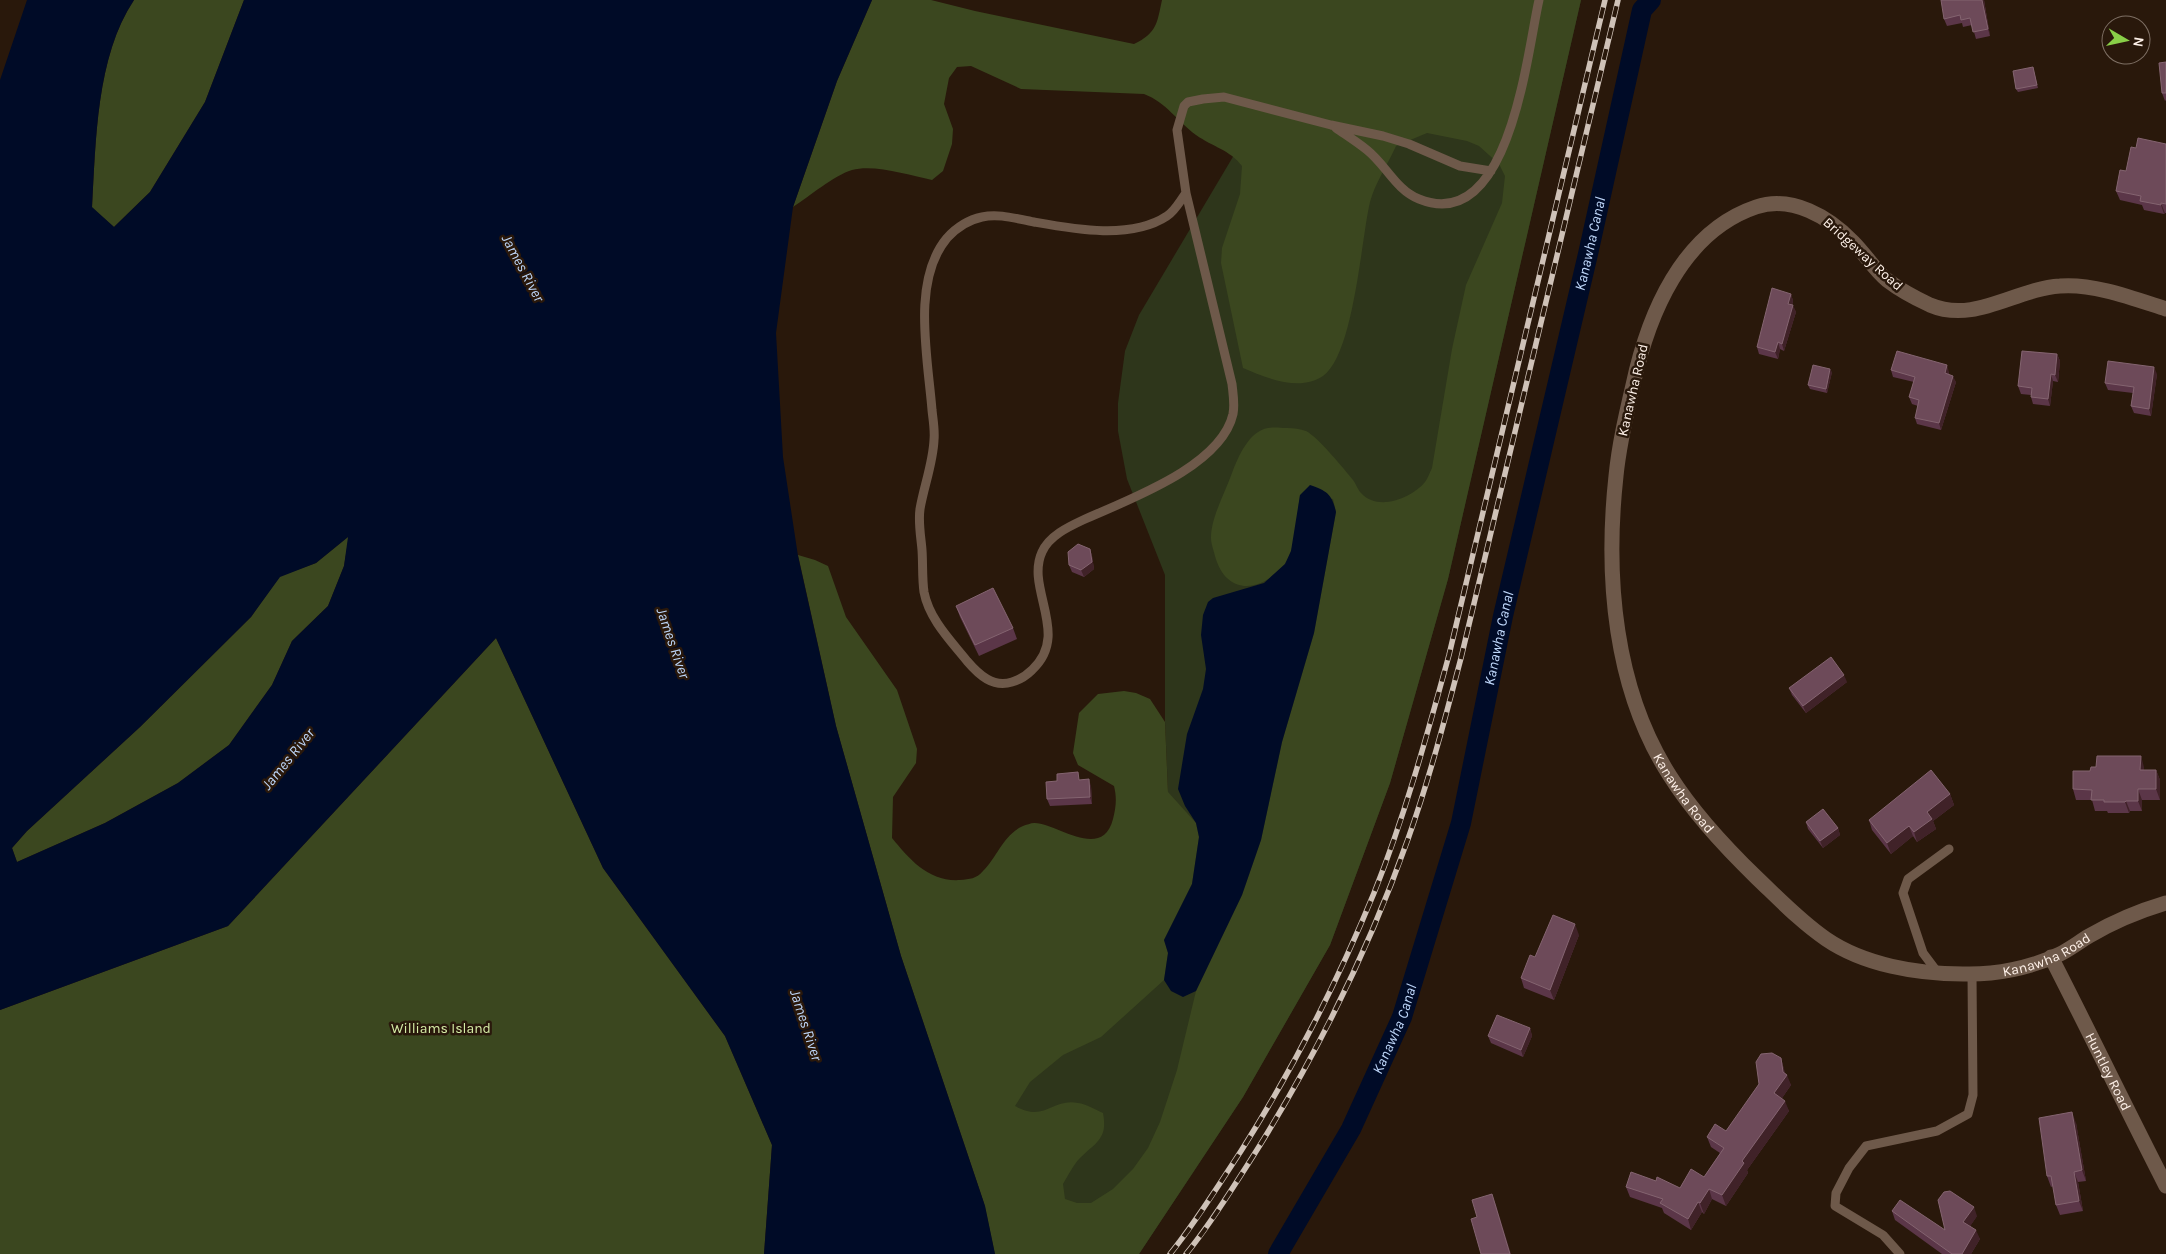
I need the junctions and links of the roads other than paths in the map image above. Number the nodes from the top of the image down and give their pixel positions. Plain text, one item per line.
1 (1539, 0) edge
2 (1331, 125) junction
3 (1491, 171) junction
4 (1186, 194) junction
5 (1690, 256) joint
6 (2166, 309) edge
7 (1949, 849) dead end
8 (2166, 903) edge
9 (2051, 957) junction
10 (1938, 973) junction
11 (1972, 974) junction
12 (2166, 1186) edge
13 (1900, 1254) edge

1 - 3 lane
2 - 3 lane
2 - 3 lane
2 - 4 lane
4 - 4 lane
5 - 6 street, Bridgeway Road
5 - 10 street, Kanawha Road
7 - 10 lane
8 - 9 street, Kanawha Road
9 - 11 street, Kanawha Road
9 - 12 street, Huntley Road
10 - 11 street, Kanawha Road
11 - 13 lane

